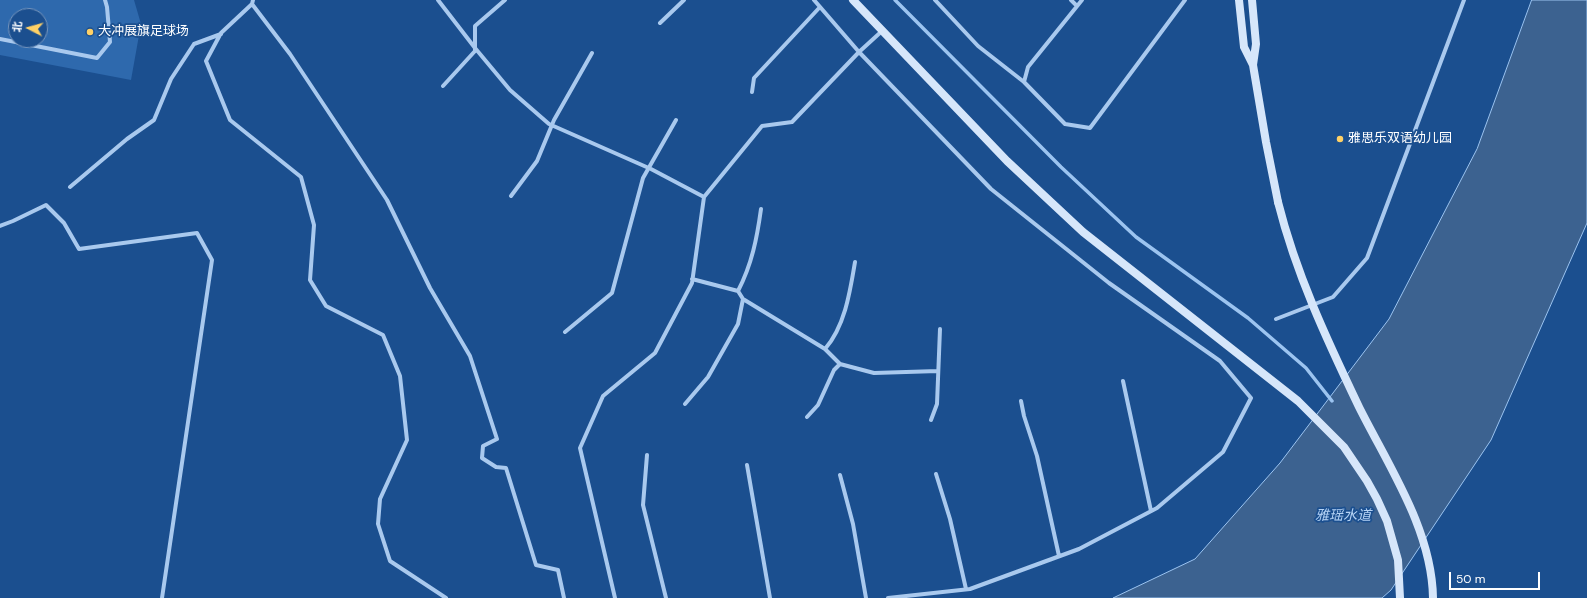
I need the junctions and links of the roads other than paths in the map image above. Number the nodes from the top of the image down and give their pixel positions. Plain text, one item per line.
1 (105, 0) edge
2 (438, 0) edge
3 (504, 0) edge
4 (684, 0) edge
5 (814, 0) edge
6 (853, 0) edge
7 (935, 0) edge
8 (1071, 0) edge
9 (1082, 0) edge
10 (1185, 0) edge
11 (1239, 0) edge
12 (1252, 0) edge
13 (1464, 0) edge
14 (252, 2) edge
15 (1077, 6) junction
16 (820, 7) junction
17 (660, 23) dead end
18 (883, 31) junction
19 (221, 34) junction
20 (0, 39) edge
21 (475, 48) junction
22 (859, 52) junction
23 (592, 53) dead end
24 (1253, 65) junction
25 (1024, 82) junction
26 (443, 86) dead end
27 (752, 92) dead end
28 (676, 120) dead end
29 (70, 187) dead end
30 (511, 196) dead end
31 (704, 197) junction
32 (761, 209) dead end
33 (0, 226) edge
34 (855, 262) dead end
35 (692, 279) junction
36 (738, 291) junction
37 (743, 300) junction
38 (1276, 319) dead end
39 (940, 329) dead end
40 (565, 332) dead end
41 (825, 349) junction
42 (840, 364) junction
43 (938, 371) junction
44 (1123, 381) dead end
45 (1020, 401) dead end
46 (685, 404) dead end
47 (807, 417) dead end
48 (931, 420) dead end
49 (647, 455) dead end
50 (748, 465) dead end
51 (936, 474) dead end
52 (840, 475) dead end
53 (1151, 511) junction
54 (1059, 556) junction
55 (966, 589) junction
56 (162, 598) edge
57 (446, 598) edge
58 (564, 598) edge
59 (615, 598) edge
60 (666, 598) edge
61 (770, 598) edge
62 (866, 598) edge
63 (888, 598) edge
64 (1400, 598) edge
65 (1433, 598) edge

1 - 20 street
2 - 21 street
3 - 21 street
4 - 17 street
5 - 16 street
6 - 18 street
7 - 25 street
8 - 15 street
9 - 15 street
10 - 25 street
11 - 24 street
12 - 24 street
13 - 38 street
14 - 19 street
14 - 58 street
15 - 25 street
16 - 22 street
16 - 27 street
18 - 22 street
18 - 64 street
19 - 29 street
19 - 57 street
21 - 26 street
21 - 31 street
22 - 31 street
22 - 53 street
23 - 30 street
24 - 65 street, bridge
28 - 40 street
31 - 35 street
32 - 36 street
33 - 56 street
34 - 41 street
35 - 36 street
35 - 59 street
36 - 37 street
37 - 41 street
37 - 46 street
39 - 43 street
41 - 42 street
42 - 43 street
42 - 47 street
43 - 48 street
44 - 53 street
45 - 54 street
49 - 60 street
50 - 61 street
51 - 55 street
52 - 62 street
53 - 54 street
54 - 55 street
55 - 63 street

